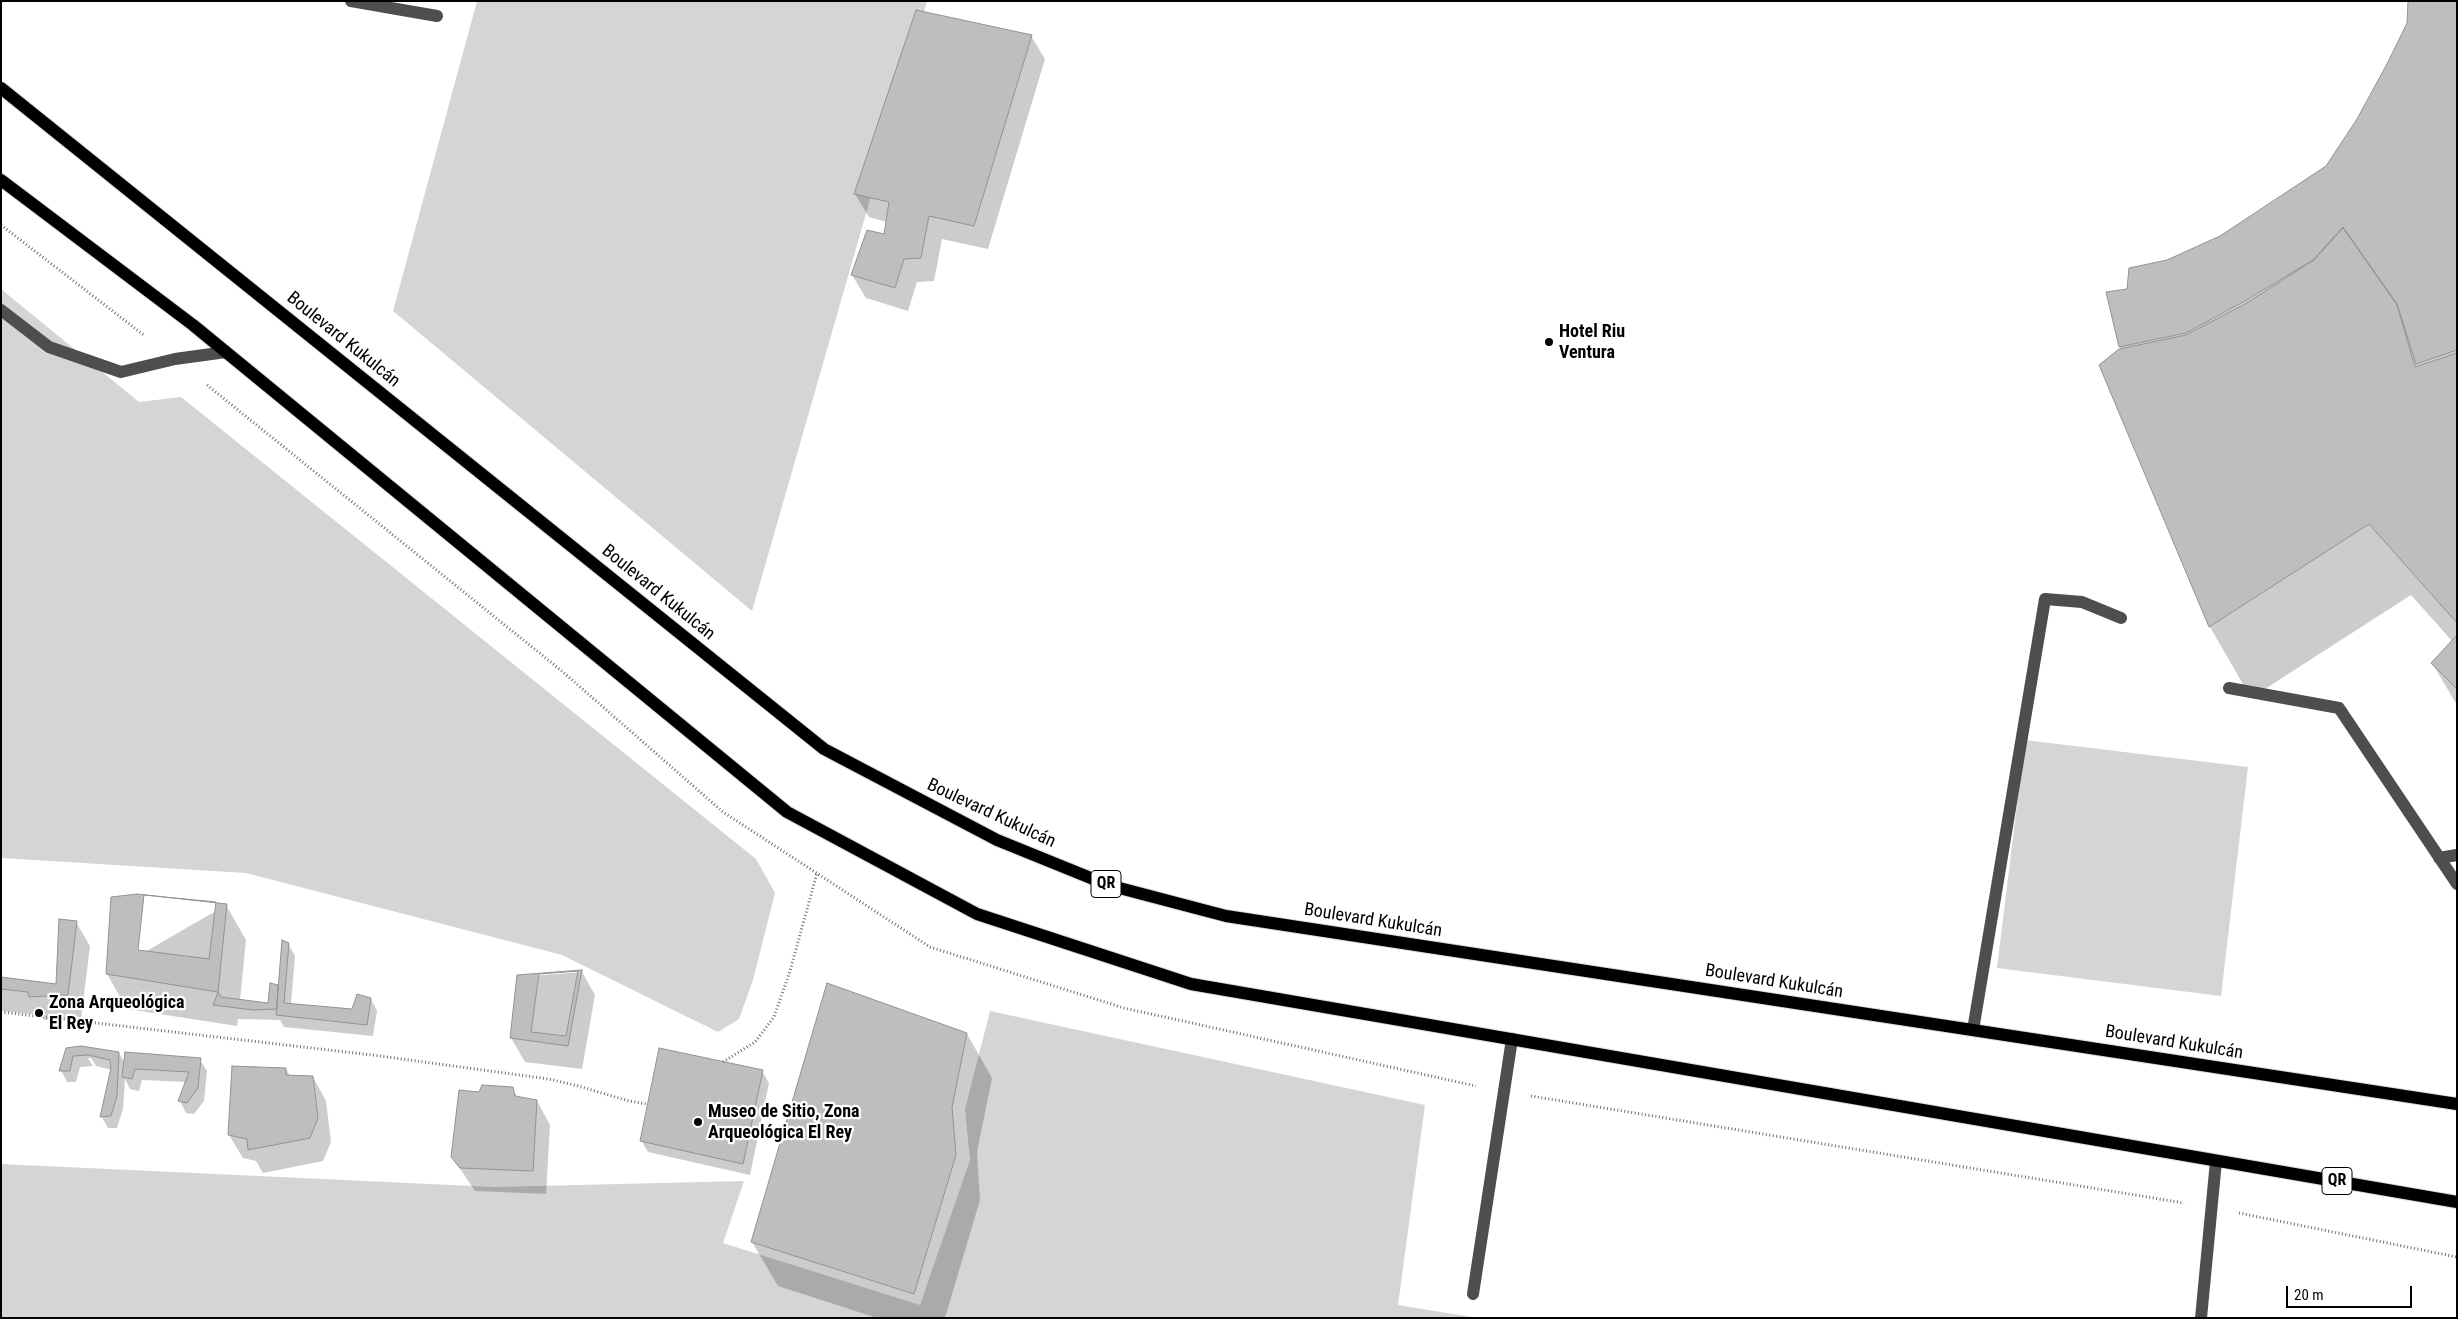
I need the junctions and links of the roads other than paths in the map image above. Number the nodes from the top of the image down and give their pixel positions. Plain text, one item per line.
1 (351, 1) edge
2 (437, 16) dead end
3 (1, 88) edge
4 (1, 180) edge
5 (1, 310) edge
6 (226, 352) junction
7 (2121, 618) dead end
8 (2229, 688) dead end
9 (2457, 855) edge
10 (2439, 858) junction
11 (2457, 884) edge
12 (1973, 1030) junction
13 (1512, 1039) junction
14 (2457, 1104) edge
15 (2216, 1161) junction
16 (2457, 1202) edge
17 (1473, 1294) dead end
18 (2201, 1318) edge

1 - 2 lane
3 - 12 main road, Boulevard Kukulcán / QR
4 - 6 main road, QR
5 - 6 lane
6 - 13 main road, QR
7 - 12 lane
8 - 10 lane
9 - 10 lane
10 - 11 lane
12 - 14 main road, Boulevard Kukulcán / QR
13 - 15 main road, QR
13 - 17 lane
15 - 16 main road, QR
15 - 18 lane

